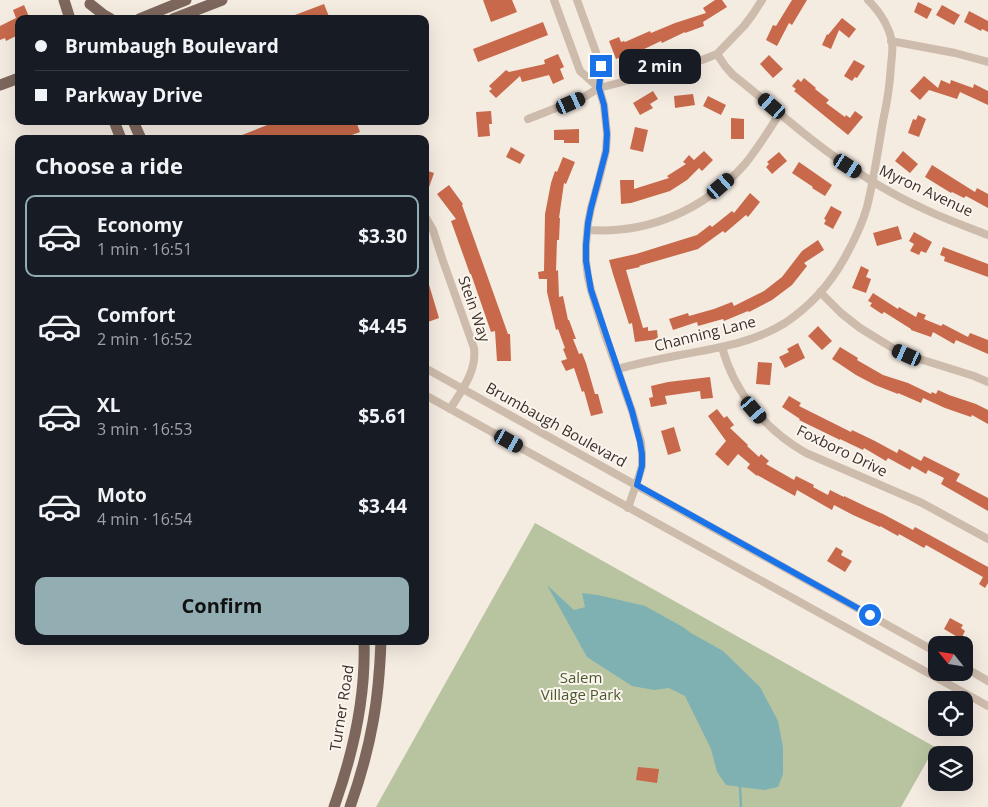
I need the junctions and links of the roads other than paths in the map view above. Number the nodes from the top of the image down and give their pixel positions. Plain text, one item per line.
1 (64, 0) edge
2 (70, 0) edge
3 (187, 0) edge
4 (222, 0) edge
5 (554, 0) edge
6 (577, 0) edge
7 (762, 0) edge
8 (868, 0) edge
9 (89, 2) edge
10 (205, 6) junction
11 (69, 15) edge
12 (76, 15) edge
13 (94, 15) edge
14 (104, 15) edge
15 (148, 15) edge
16 (183, 15) edge
17 (891, 41) junction
18 (717, 54) junction
19 (988, 62) edge
20 (15, 81) edge
21 (0, 85) edge
22 (599, 88) junction
23 (780, 113) junction
24 (528, 119) dead end
25 (872, 182) junction
26 (429, 223) edge
27 (588, 230) junction
28 (988, 234) edge
29 (820, 292) junction
30 (722, 347) junction
31 (618, 369) junction
32 (429, 370) edge
33 (988, 382) edge
34 (463, 389) junction
35 (429, 397) edge
36 (450, 409) junction
37 (637, 485) junction
38 (628, 508) junction
39 (988, 539) edge
40 (364, 645) edge
41 (381, 645) edge
42 (928, 648) edge
43 (973, 672) edge
44 (988, 680) edge
45 (988, 706) edge
46 (334, 807) edge
47 (350, 807) edge

1 - 11 main road
2 - 12 main road
3 - 10 main road
3 - 15 main road
4 - 10 main road
5 - 22 street
6 - 22 street
7 - 18 street
8 - 17 street
9 - 13 main road
9 - 14 main road
10 - 16 main road
17 - 19 street
17 - 25 street, Channing Lane
18 - 22 street
18 - 23 street, Myron Avenue
20 - 21 main road
22 - 24 street
22 - 27 street
23 - 25 street, Myron Avenue
23 - 27 street
25 - 28 street, Myron Avenue
25 - 29 street, Channing Lane
26 - 34 street, Stein Way
27 - 31 street
29 - 30 street, Channing Lane
29 - 33 street
30 - 31 street, Channing Lane
30 - 39 street, Foxboro Drive
31 - 37 street
32 - 34 street, Brumbaugh Boulevard
34 - 36 street, Stein Way
34 - 37 street, Brumbaugh Boulevard
35 - 36 street
36 - 38 street
37 - 38 street
37 - 42 street, Brumbaugh Boulevard
38 - 45 street
40 - 46 main road, Turner Road
41 - 47 main road, Turner Road
43 - 44 street

